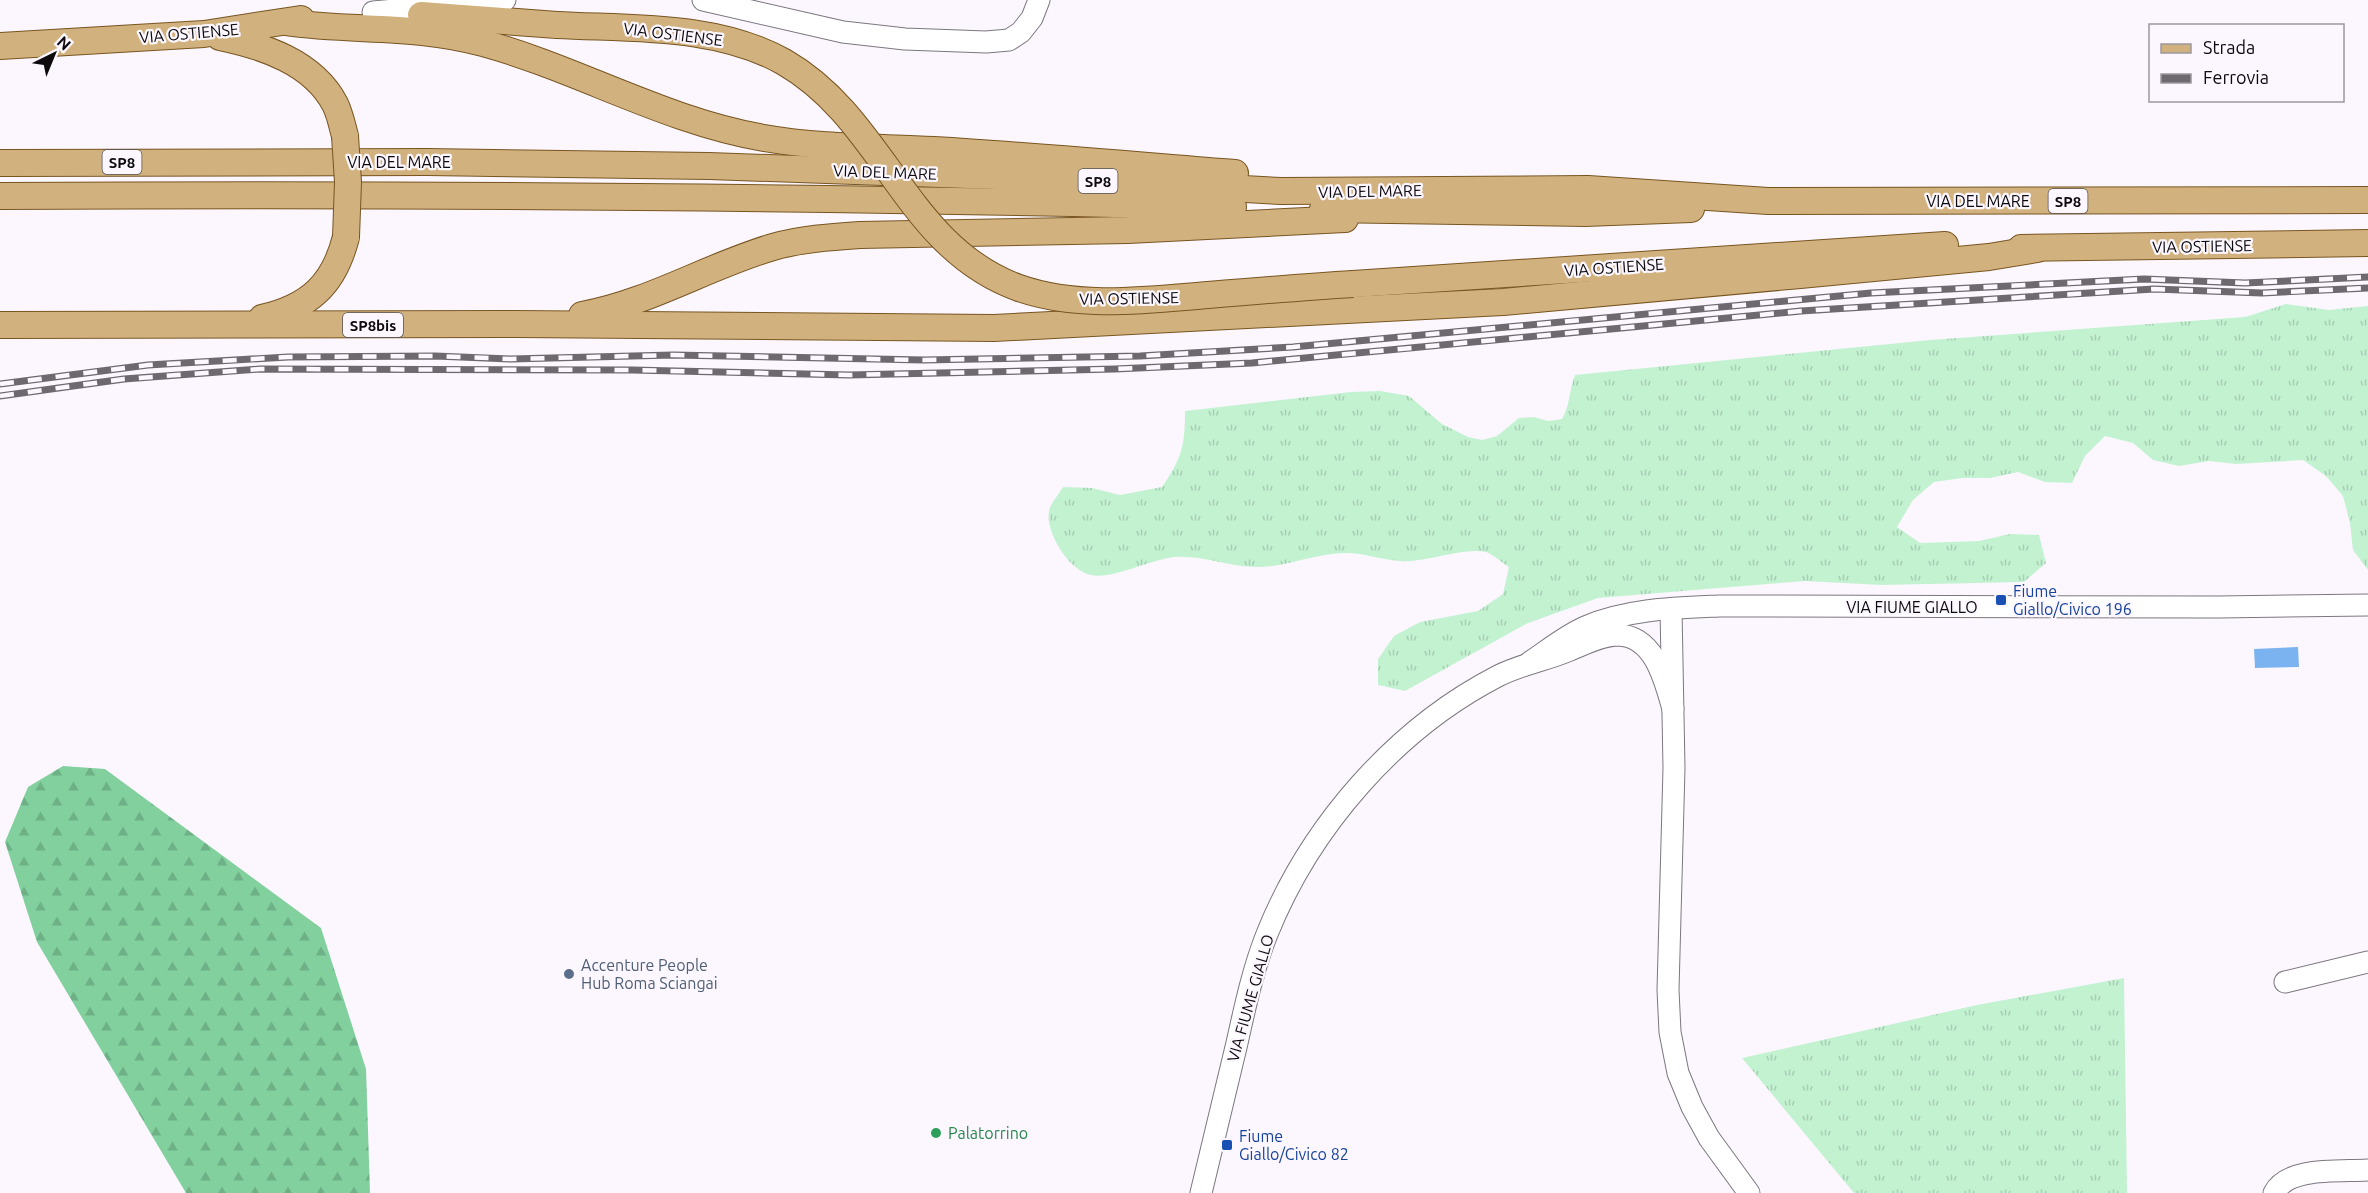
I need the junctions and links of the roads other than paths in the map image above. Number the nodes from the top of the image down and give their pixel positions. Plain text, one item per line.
1 (505, 0) edge
2 (703, 0) edge
3 (1039, 0) edge
4 (373, 12) junction
5 (285, 22) junction
6 (204, 34) junction
7 (0, 46) edge
8 (0, 163) edge
9 (1417, 191) junction
10 (0, 196) edge
11 (2368, 200) edge
12 (1768, 201) junction
13 (1459, 212) junction
14 (2368, 243) edge
15 (2037, 249) junction
16 (516, 324) junction
17 (0, 325) edge
18 (229, 326) junction
19 (2368, 605) edge
20 (1671, 609) junction
21 (1530, 662) junction
22 (1673, 709) junction
23 (2368, 962) edge
24 (2285, 982) dead end
25 (2368, 1170) edge
26 (1200, 1193) edge
27 (1749, 1193) edge
28 (2274, 1193) edge

1 - 4 street
2 - 3 street
4 - 5 main road, VIA OSTIENSE / SP8bis
4 - 15 main road, VIA OSTIENSE / SP8bis, bridge
5 - 6 main road, VIA OSTIENSE / SP8bis
5 - 9 main road
6 - 7 main road, VIA OSTIENSE / SP8bis
6 - 18 main road, bridge
8 - 9 main road, VIA DEL MARE / SP8
9 - 12 main road, VIA DEL MARE / SP8
10 - 13 main road, VIA DEL MARE / SP8
11 - 12 main road, VIA DEL MARE / SP8
12 - 13 main road, VIA DEL MARE / SP8
13 - 16 main road
14 - 15 main road, VIA OSTIENSE / SP8bis
15 - 16 main road, VIA OSTIENSE / SP8bis
16 - 18 main road, VIA OSTIENSE / SP8bis
17 - 18 main road, VIA OSTIENSE / SP8bis
19 - 20 street, VIA FIUME GIALLO
20 - 21 street, VIA FIUME GIALLO
20 - 22 street, VIA FIUME GIALLO
21 - 22 street, VIA FIUME GIALLO
21 - 26 street, VIA FIUME GIALLO
22 - 27 street, VIA FIUME GIALLO
23 - 24 street
25 - 28 street

